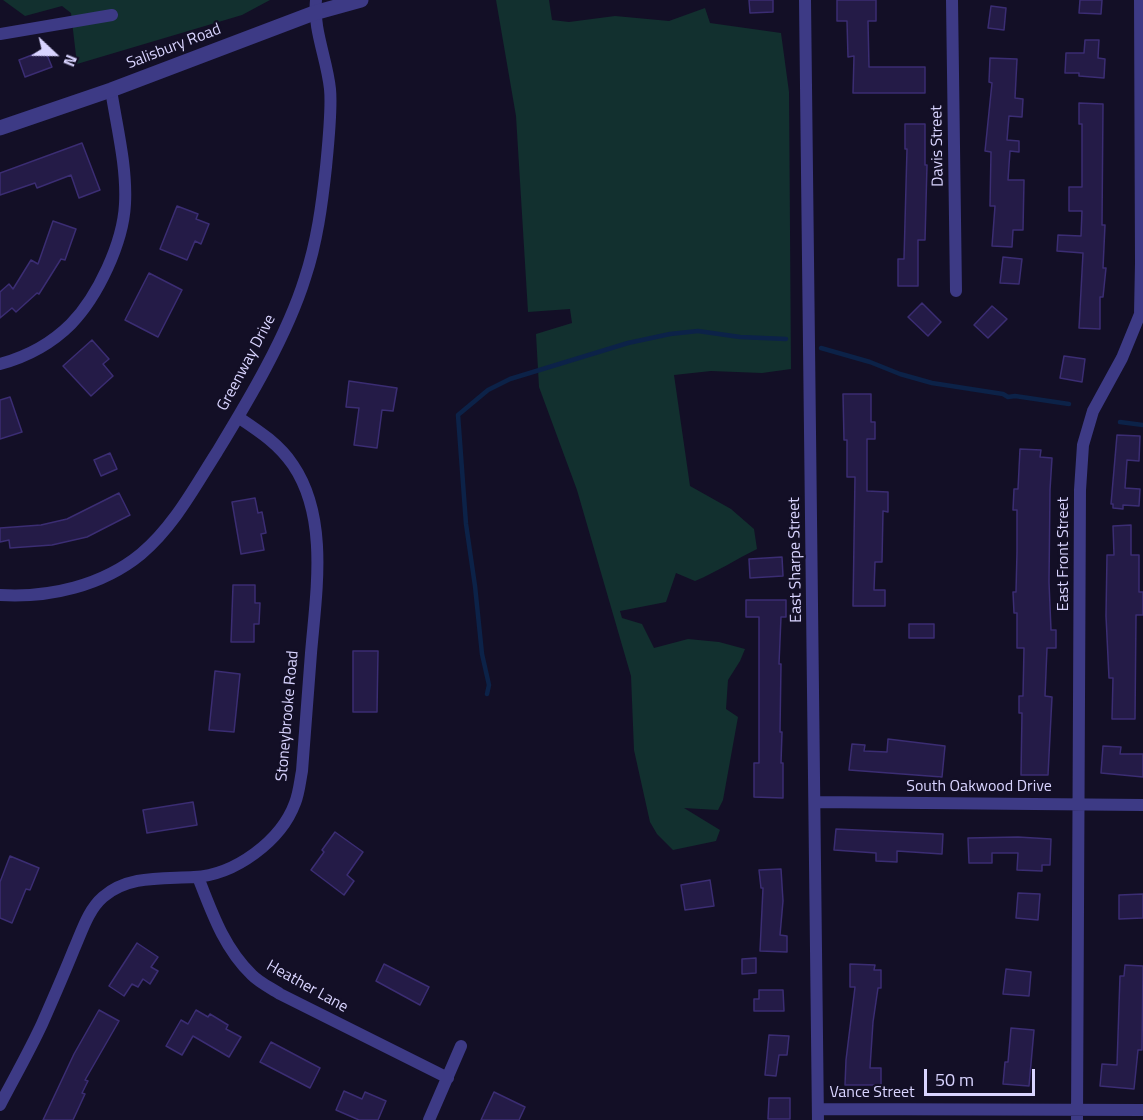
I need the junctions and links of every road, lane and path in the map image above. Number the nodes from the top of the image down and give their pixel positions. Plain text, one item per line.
1 (362, 0) edge
2 (805, 0) edge
3 (952, 0) edge
4 (1140, 0) edge
5 (315, 7) edge
6 (112, 15) dead end
7 (0, 34) edge
8 (111, 90) junction
9 (0, 128) edge
10 (956, 291) dead end
11 (0, 364) edge
12 (238, 417) junction
13 (0, 595) edge
14 (815, 802) junction
15 (1079, 804) junction
16 (1143, 805) edge
17 (198, 877) junction
18 (461, 1046) dead end
19 (448, 1078) junction
20 (0, 1105) edge
21 (1143, 1110) edge
22 (1077, 1114) edge
23 (818, 1115) edge
24 (429, 1120) edge

1 - 5 street, Salisbury Road
2 - 14 street, East Sharpe Street
3 - 10 street, Davis Street
4 - 15 street, East Front Street
5 - 8 street, Salisbury Road
5 - 12 street, Greenway Drive
6 - 7 street
8 - 9 street, Salisbury Road
8 - 11 street
12 - 13 street, Greenway Drive
12 - 17 street, Stoneybrooke Road
14 - 15 street, South Oakwood Drive
14 - 23 street, East Sharpe Street
15 - 16 street, South Oakwood Drive
15 - 22 street, East Front Street
17 - 19 street, Heather Lane
17 - 20 street, Stoneybrooke Road
18 - 19 street
19 - 24 street
21 - 22 street, Vance Street
22 - 23 street, Vance Street

